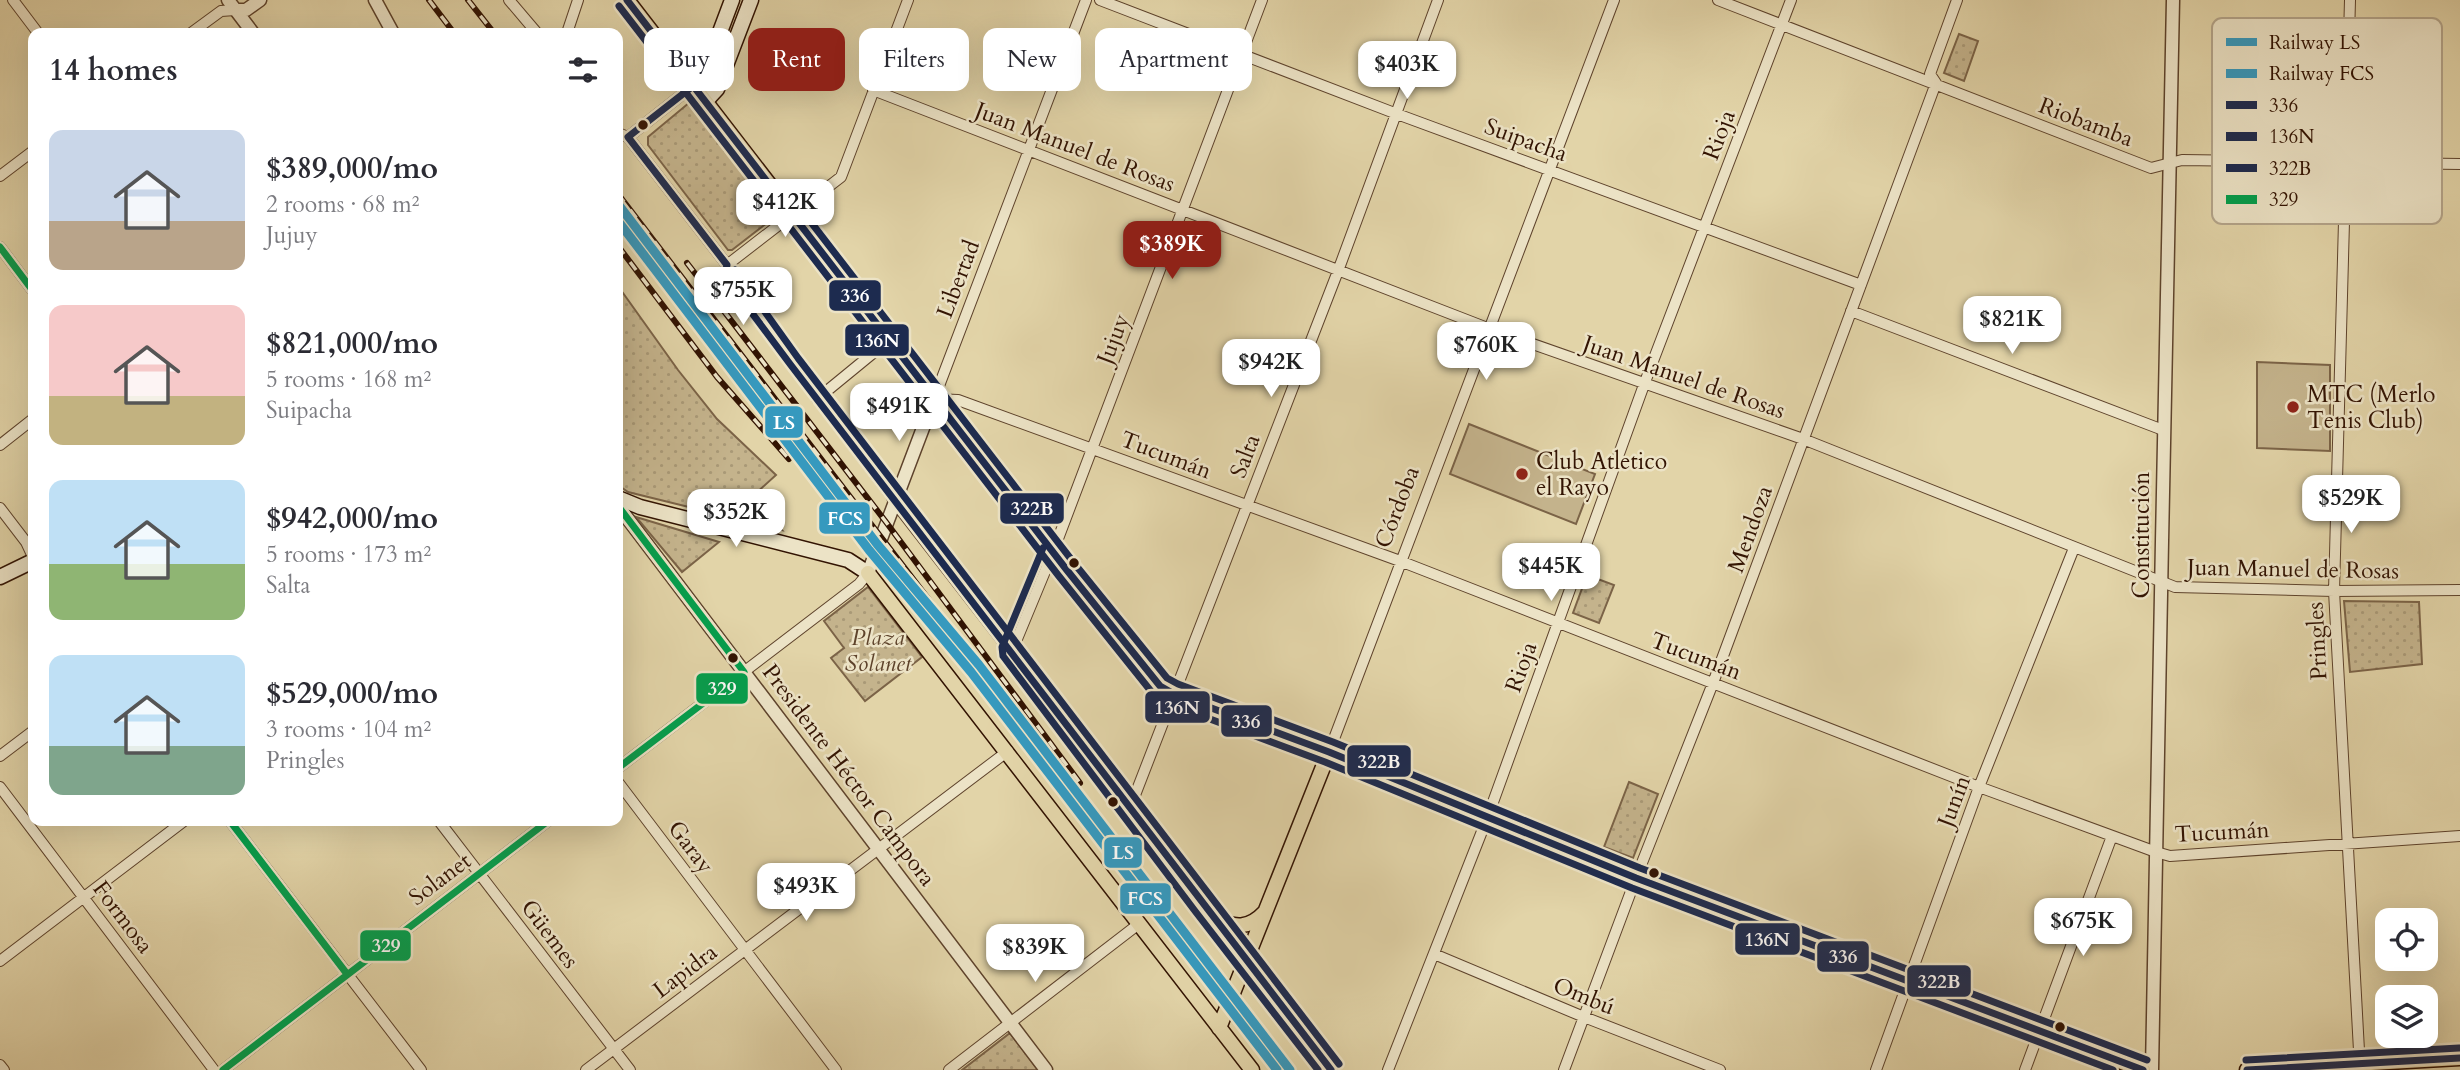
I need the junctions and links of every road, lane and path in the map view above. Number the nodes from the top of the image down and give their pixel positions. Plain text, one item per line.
1 (13, 0) edge
2 (260, 0) edge
3 (375, 0) edge
4 (509, 0) edge
5 (578, 0) edge
6 (627, 0) edge
7 (732, 0) edge
8 (751, 0) edge
9 (908, 0) edge
10 (1086, 0) edge
11 (1100, 0) edge
12 (1262, 0) edge
13 (1438, 0) edge
14 (1614, 0) edge
15 (1718, 0) edge
16 (1791, 0) edge
17 (1957, 0) edge
18 (2173, 0) edge
19 (2350, 0) edge
20 (232, 5) edge
21 (2350, 18) edge
22 (1782, 24) junction
23 (34, 28) edge
24 (198, 28) edge
25 (249, 28) edge
26 (390, 28) edge
27 (533, 28) edge
28 (569, 28) edge
29 (648, 28) edge
30 (722, 28) edge
31 (897, 28) edge
32 (1176, 28) edge
33 (1252, 28) edge
34 (1252, 57) edge
35 (1936, 83) junction
36 (686, 91) edge
37 (697, 91) edge
38 (873, 91) edge
39 (876, 91) edge
40 (1229, 91) edge
41 (705, 102) junction
42 (1397, 114) junction
43 (623, 135) edge
44 (1030, 151) junction
45 (28, 155) edge
46 (2212, 160) edge
47 (2169, 164) junction
48 (2442, 164) edge
49 (2460, 164) edge
50 (1550, 169) junction
51 (0, 176) edge
52 (1184, 209) junction
53 (792, 214) junction
54 (2345, 224) edge
55 (1705, 227) junction
56 (0, 247) edge
57 (727, 265) junction
58 (1338, 271) junction
59 (28, 284) edge
60 (1861, 285) junction
61 (1851, 311) junction
62 (1490, 330) junction
63 (889, 340) junction
64 (1645, 382) junction
65 (817, 399) junction
66 (934, 399) junction
67 (28, 423) edge
68 (2163, 430) junction
69 (1803, 439) junction
70 (0, 445) edge
71 (1092, 448) junction
72 (894, 499) junction
73 (623, 500) edge
74 (1246, 506) junction
75 (0, 508) edge
76 (623, 513) edge
77 (28, 547) edge
78 (2074, 548) junction
79 (1053, 552) junction
80 (1400, 561) junction
81 (28, 562) edge
82 (868, 573) junction
83 (0, 577) edge
84 (2162, 581) junction
85 (2460, 590) edge
86 (2334, 592) junction
87 (1558, 622) junction
88 (1012, 651) junction
89 (744, 672) junction
90 (1713, 683) junction
91 (1174, 694) junction
92 (28, 735) edge
93 (1008, 751) junction
94 (1329, 752) junction
95 (0, 756) edge
96 (623, 764) edge
97 (0, 787) edge
98 (1979, 787) junction
99 (623, 789) edge
100 (1130, 808) junction
101 (1488, 816) junction
102 (28, 824) edge
103 (30, 826) edge
104 (178, 826) edge
105 (234, 826) edge
106 (443, 826) edge
107 (541, 826) edge
108 (2112, 836) junction
109 (2460, 836) edge
110 (2347, 843) junction
111 (878, 848) junction
112 (2156, 852) junction
113 (480, 873) junction
114 (1636, 878) junction
115 (84, 898) junction
116 (1265, 911) junction
117 (1209, 914) junction
118 (1140, 923) junction
119 (745, 950) junction
120 (1434, 954) junction
121 (1246, 960) junction
122 (0, 961) edge
123 (347, 974) junction
124 (1907, 982) junction
125 (1584, 1017) junction
126 (1010, 1023) junction
127 (1219, 1028) junction
128 (2040, 1032) junction
129 (614, 1049) junction
130 (2460, 1058) edge
131 (0, 1065) edge
132 (2360, 1066) edge
133 (4, 1070) edge
134 (214, 1070) edge
135 (223, 1070) edge
136 (421, 1070) edge
137 (586, 1070) edge
138 (630, 1070) edge
139 (836, 1070) edge
140 (949, 1070) edge
141 (1046, 1070) edge
142 (1252, 1070) edge
143 (1331, 1070) edge
144 (1388, 1070) edge
145 (1564, 1070) edge
146 (1720, 1070) edge
147 (1876, 1070) edge
148 (2025, 1070) edge
149 (2143, 1070) edge
150 (2152, 1070) edge
151 (2247, 1070) edge

1 - 23 street
2 - 20 street
3 - 26 street
4 - 27 street
5 - 28 street
6 - 29 main road
7 - 30 main road
8 - 41 main road
9 - 31 street
10 - 44 street, Libertad
11 - 32 street, Suipacha
12 - 33 street, Jujuy
13 - 42 street, Salta
14 - 50 street, Córdoba
15 - 22 street, Riobamba
16 - 22 street, Rioja
17 - 35 street, Mendoza
18 - 47 street, Constitución
19 - 21 street, Pringles
20 - 24 street
20 - 25 street
22 - 35 street, Riobamba
22 - 55 street, Rioja
34 - 42 street, Suipacha
35 - 47 street, Riobamba
35 - 60 street, Mendoza
36 - 43 street
37 - 41 main road
38 - 53 street
39 - 44 street, Juan Manuel de Rosas
40 - 52 street, Jujuy
41 - 53 main road
42 - 50 street, Suipacha
42 - 58 street, Salta
43 - 57 street
44 - 52 street, Juan Manuel de Rosas
44 - 66 street, Libertad
45 - 51 street
46 - 47 street, Riobamba
47 - 68 street, Constitución
48 - 49 street, Riobamba
50 - 55 street, Suipacha
50 - 62 street, Córdoba
52 - 58 street, Juan Manuel de Rosas
52 - 71 street, Jujuy
53 - 57 street
53 - 63 main road
54 - 86 street, Pringles
55 - 60 street, Suipacha
55 - 64 street, Rioja
56 - 59 street
57 - 65 street
58 - 62 street, Juan Manuel de Rosas
58 - 74 street, Salta
60 - 61 street, Mendoza
61 - 68 street
61 - 69 street, Mendoza
62 - 64 street, Juan Manuel de Rosas
62 - 80 street, Córdoba
63 - 65 street
63 - 66 main road
64 - 69 street, Juan Manuel de Rosas
64 - 87 street, Rioja
65 - 72 street
66 - 71 street, Tucumán
66 - 72 street, Libertad
66 - 79 main road
67 - 70 street
68 - 84 street, Constitución
69 - 78 street, Juan Manuel de Rosas
69 - 90 street, Mendoza
71 - 74 street, Tucumán
71 - 79 street, Jujuy
72 - 82 street, Libertad
72 - 88 street
73 - 82 main road
74 - 80 street, Tucumán
74 - 91 street, Salta
75 - 77 street
76 - 89 street, Presidente Héctor Campora
78 - 84 street, Juan Manuel de Rosas
78 - 98 street, Junín
79 - 88 street, Jujuy
79 - 91 main road
80 - 87 street, Tucumán
80 - 94 street, Córdoba
81 - 83 main road
82 - 89 street
82 - 93 main road
84 - 86 street, Juan Manuel de Rosas
84 - 112 street, Constitución
85 - 86 street, Juan Manuel de Rosas
86 - 110 street, Pringles
87 - 90 street, Tucumán
87 - 101 street, Rioja
88 - 100 street
89 - 96 street
89 - 111 street, Presidente Héctor Campora
90 - 98 street, Tucumán
90 - 114 street, Mendoza
91 - 94 main road
91 - 100 street, Salta
92 - 95 street
93 - 111 street, Lapidra
93 - 118 main road
94 - 101 main road
94 - 116 main road, Córdoba
97 - 102 street, Formosa
98 - 108 street, Tucumán
98 - 124 street, Junín
99 - 119 street, Garay
100 - 117 street
101 - 114 main road
101 - 120 street, Rioja
103 - 115 street, Formosa
104 - 115 street
105 - 123 street
106 - 113 street, Güemes
107 - 113 street, Solanet
108 - 112 street, Tucumán
108 - 128 street
109 - 110 street, Tucumán
110 - 112 street, Tucumán
110 - 132 street, Pringles
111 - 119 street, Lapidra
111 - 126 street, Presidente Héctor Campora
112 - 150 street, Constitución
113 - 123 street, Solanet
113 - 129 street, Güemes
114 - 124 main road
114 - 125 street, Mendoza
115 - 122 street
115 - 134 street, Formosa
116 - 117 main road
116 - 121 main road, Córdoba
117 - 121 main road
118 - 126 street
118 - 127 main road
119 - 129 street, Lapidra
119 - 139 street, Garay
120 - 125 street, Ombú
120 - 144 street, Rioja
121 - 127 main road, Córdoba
121 - 143 main road
123 - 135 street, Solanet
123 - 136 street
124 - 128 main road
124 - 147 street, Junín
125 - 145 street, Mendoza
125 - 146 street, Ombú
126 - 140 street
126 - 141 street, Presidente Héctor Campora
127 - 142 main road
128 - 148 street
128 - 149 main road
129 - 137 street, Lapidra
129 - 138 street, Güemes
130 - 132 main road
131 - 133 street
132 - 151 main road

